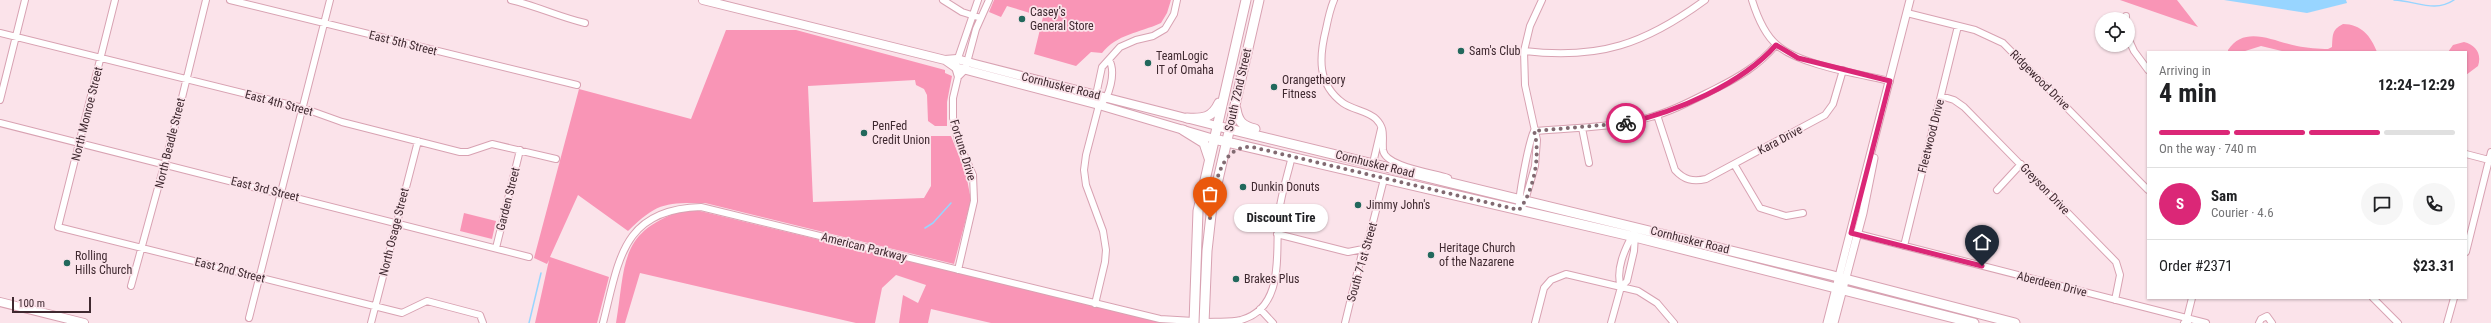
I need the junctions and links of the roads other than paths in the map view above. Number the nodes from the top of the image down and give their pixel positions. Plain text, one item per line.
1 (26, 0) edge
2 (116, 0) edge
3 (206, 0) edge
4 (230, 0) edge
5 (330, 0) edge
6 (511, 0) edge
7 (703, 0) edge
8 (943, 0) edge
9 (978, 0) edge
10 (989, 0) edge
11 (1177, 0) edge
12 (1246, 0) edge
13 (1259, 0) edge
14 (1334, 0) edge
15 (1542, 0) edge
16 (1705, 0) edge
17 (1752, 0) edge
18 (1910, 0) edge
19 (1907, 13) junction
20 (972, 15) junction
21 (981, 18) junction
22 (585, 23) dead end
23 (324, 24) junction
24 (1958, 26) junction
25 (0, 33) edge
26 (16, 37) junction
27 (1776, 45) junction
28 (2135, 49) edge
29 (1524, 51) junction
30 (101, 58) junction
31 (1110, 60) junction
32 (956, 63) junction
33 (966, 66) junction
34 (2147, 68) edge
35 (1843, 70) junction
36 (958, 77) junction
37 (186, 79) junction
38 (1890, 81) junction
39 (577, 85) dead end
40 (1226, 89) junction
41 (1096, 95) junction
42 (1941, 96) junction
43 (1107, 98) junction
44 (0, 100) edge
45 (1236, 102) junction
46 (1099, 104) junction
47 (303, 108) junction
48 (1657, 115) junction
49 (1187, 118) junction
50 (0, 123) edge
51 (1217, 126) junction
52 (1381, 127) junction
53 (1230, 128) junction
54 (1582, 128) junction
55 (1183, 130) junction
56 (1534, 131) junction
57 (1214, 138) junction
58 (418, 141) junction
59 (1227, 142) junction
60 (80, 143) junction
61 (1252, 147) junction
62 (520, 150) junction
63 (2491, 152) edge
64 (2467, 154) edge
65 (1292, 156) junction
66 (556, 159) dead end
67 (1209, 159) junction
68 (2489, 160) junction
69 (1373, 163) junction
70 (1589, 163) dead end
71 (165, 164) junction
72 (1734, 164) junction
73 (2021, 164) junction
74 (1220, 171) junction
75 (1384, 178) junction
76 (1476, 189) junction
77 (2147, 189) edge
78 (1997, 190) dead end
79 (282, 194) junction
80 (1522, 200) junction
81 (1519, 210) junction
82 (1803, 214) dead end
83 (396, 223) junction
84 (58, 227) joint
85 (1636, 227) junction
86 (1854, 233) junction
87 (1277, 234) junction
88 (1633, 237) junction
89 (1904, 246) junction
90 (143, 248) junction
91 (496, 248) junction
92 (2467, 248) edge
93 (1363, 249) junction
94 (529, 257) dead end
95 (958, 270) junction
96 (260, 278) junction
97 (1842, 278) junction
98 (131, 286) dead end
99 (1621, 287) junction
100 (1839, 288) junction
101 (2192, 299) edge
102 (2374, 299) edge
103 (2454, 299) edge
104 (2115, 300) junction
105 (0, 302) edge
106 (1095, 304) junction
107 (375, 307) junction
108 (1260, 309) junction
109 (249, 318) dead end
110 (2186, 321) edge
111 (1199, 322) edge
112 (84, 323) edge
113 (371, 323) edge
114 (483, 323) edge
115 (603, 323) edge
116 (1273, 323) edge
117 (1345, 323) edge
118 (1535, 323) edge
119 (1611, 323) edge
120 (1674, 323) edge
121 (1827, 323) edge
122 (1834, 323) edge
123 (1974, 323) edge
124 (2015, 323) edge
125 (2206, 323) edge
126 (2259, 323) edge
127 (2272, 323) edge
128 (2398, 323) edge
129 (2447, 323) edge

1 - 26 street
2 - 30 street, North Monroe Street
3 - 37 street, North Beadle Street
4 - 23 street, East 5th Street
5 - 23 street
6 - 22 street
7 - 32 main road, Cornhusker Road
8 - 20 street
9 - 20 street
10 - 21 street
11 - 31 street
12 - 40 main road, South 72nd Street
13 - 45 main road, South 72nd Street
14 - 52 street
15 - 29 street
16 - 29 street
17 - 27 street
18 - 19 street
19 - 24 street, Ridgewood Drive
19 - 38 street
20 - 21 street
20 - 32 street
21 - 33 street
23 - 39 street, East 5th Street
23 - 47 street
24 - 42 street, Fleetwood Drive
24 - 77 street, Ridgewood Drive
25 - 26 street, East 4th Street
26 - 30 street, East 4th Street
26 - 44 street
27 - 35 street
27 - 48 street
28 - 34 street
29 - 56 street
30 - 37 street, East 4th Street
30 - 60 street, North Monroe Street
31 - 41 street
31 - 43 street
32 - 33 main road, Cornhusker Road
32 - 36 street
33 - 36 street
33 - 41 main road, Cornhusker Road
33 - 46 main road, Cornhusker Road
35 - 38 street
35 - 72 street, Kara Drive
36 - 95 street, Fortune Drive
37 - 47 street, East 4th Street
37 - 71 street, North Beadle Street
38 - 86 street
40 - 49 main road
40 - 51 main road, South 72nd Street
41 - 43 main road, Cornhusker Road
41 - 46 street
42 - 73 street, Greyson Drive
42 - 89 street, Fleetwood Drive
43 - 46 street
43 - 49 main road, Cornhusker Road
45 - 53 main road, South 72nd Street
45 - 69 main road
46 - 55 main road, Cornhusker Road
46 - 106 street
47 - 58 street, East 4th Street
47 - 79 street
48 - 54 street
48 - 72 street, Kara Drive
49 - 51 main road, Cornhusker Road
50 - 60 street, East 3rd Street
51 - 53 main road, Cornhusker Road
51 - 57 main road, South 72nd Street
52 - 69 street
52 - 76 street
53 - 59 main road, South 72nd Street
53 - 69 main road, Cornhusker Road
54 - 56 street
54 - 70 street
55 - 57 main road, Cornhusker Road
55 - 67 main road
56 - 80 street
57 - 59 main road, Cornhusker Road
57 - 67 main road, South 72nd Street
58 - 62 street, East 4th Street
58 - 83 street, North Osage Street
59 - 61 main road, Cornhusker Road
59 - 74 main road, South 72nd Street
60 - 71 street, East 3rd Street
60 - 84 street, North Monroe Street
61 - 65 main road, Cornhusker Road
61 - 74 main road
62 - 66 street, East 4th Street
62 - 91 street, Garden Street
63 - 68 street
64 - 68 street
65 - 75 main road, Cornhusker Road
65 - 87 street
67 - 111 main road, South 72nd Street
68 - 92 street
69 - 76 main road, Cornhusker Road
71 - 79 street, East 3rd Street
71 - 90 street, North Beadle Street
72 - 82 street
73 - 78 street
73 - 104 street, Greyson Drive
74 - 111 main road, South 72nd Street
75 - 76 main road
75 - 81 main road, Cornhusker Road
75 - 93 street, South 71st Street
76 - 80 main road, Cornhusker Road
79 - 83 street, East 3rd Street
79 - 96 street
80 - 81 street
80 - 85 main road, Cornhusker Road
81 - 88 main road, Cornhusker Road
83 - 91 street, East 3rd Street
83 - 107 street, North Osage Street
84 - 90 street, East 2nd Street
85 - 88 street
85 - 97 main road, Cornhusker Road
86 - 89 street, Aberdeen Drive
86 - 97 street
87 - 93 street
87 - 108 street
88 - 99 street
88 - 100 main road, Cornhusker Road
89 - 104 street, Aberdeen Drive
90 - 96 street, East 2nd Street
90 - 98 street, North Beadle Street
91 - 94 street, East 3rd Street
93 - 117 street, South 71st Street
95 - 106 street, American Parkway
95 - 115 street, American Parkway
96 - 107 street, East 2nd Street
96 - 109 street
97 - 100 street
97 - 124 main road, Cornhusker Road
99 - 118 street
99 - 119 street
99 - 120 street
100 - 121 street
100 - 122 street
100 - 123 main road, Cornhusker Road
101 - 110 street
102 - 128 street
103 - 129 street
104 - 110 street, Aberdeen Drive
105 - 112 main road
106 - 111 street, American Parkway
107 - 113 street, North Osage Street
107 - 114 street, East 2nd Street
108 - 111 street, American Parkway
108 - 116 street
110 - 125 street, Aberdeen Drive
126 - 127 street

